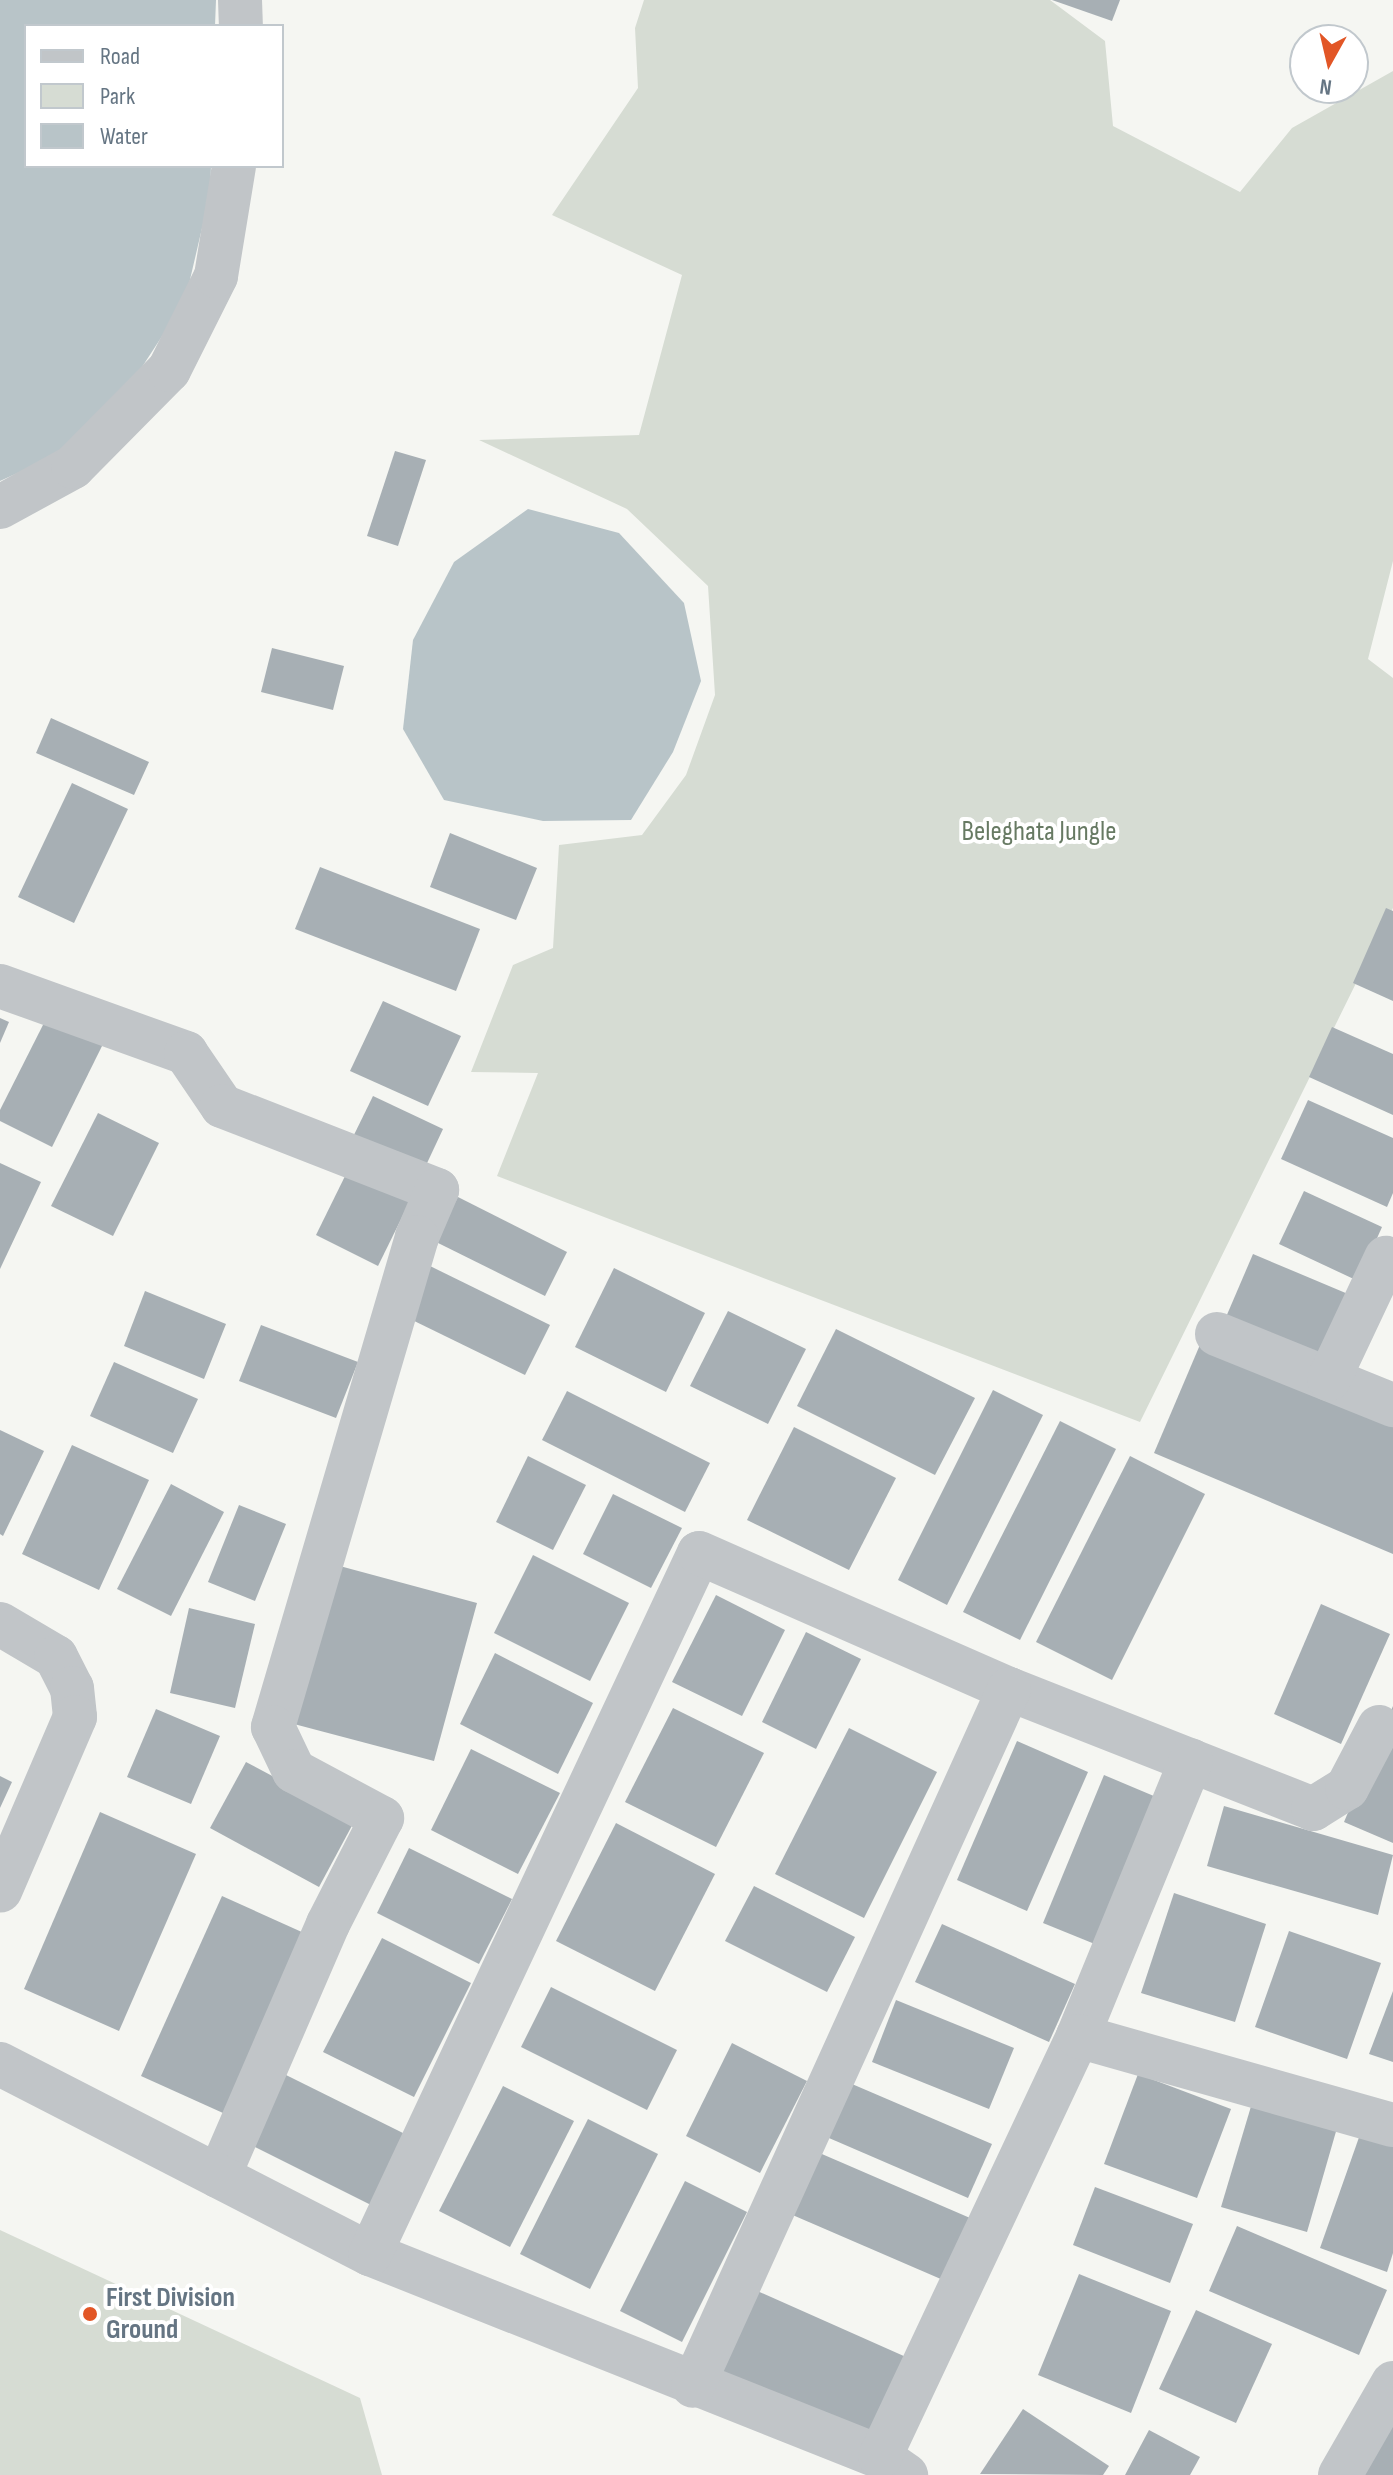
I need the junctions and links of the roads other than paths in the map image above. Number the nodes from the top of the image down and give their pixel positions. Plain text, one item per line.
1 (240, 0) edge
2 (241, 24) edge
3 (234, 168) edge
4 (0, 507) edge
5 (0, 986) edge
6 (1391, 1255) edge
7 (1217, 1334) dead end
8 (1329, 1379) junction
9 (1393, 1405) edge
10 (0, 1624) edge
11 (1009, 1689) junction
12 (1379, 1727) dead end
13 (1191, 1760) junction
14 (0, 1891) edge
15 (1078, 2036) junction
16 (0, 2064) edge
17 (1393, 2125) edge
18 (219, 2176) junction
19 (370, 2254) junction
20 (1393, 2383) edge
21 (693, 2386) junction
22 (893, 2466) edge
23 (1340, 2475) edge

1 - 2 street
3 - 4 street
5 - 18 street
6 - 8 street
7 - 8 street
8 - 9 street
10 - 14 street
11 - 13 street
11 - 19 street
11 - 21 street
12 - 13 street
13 - 15 street
15 - 17 street
15 - 22 street
16 - 18 street
18 - 19 street
19 - 21 street
20 - 23 street
21 - 22 street

